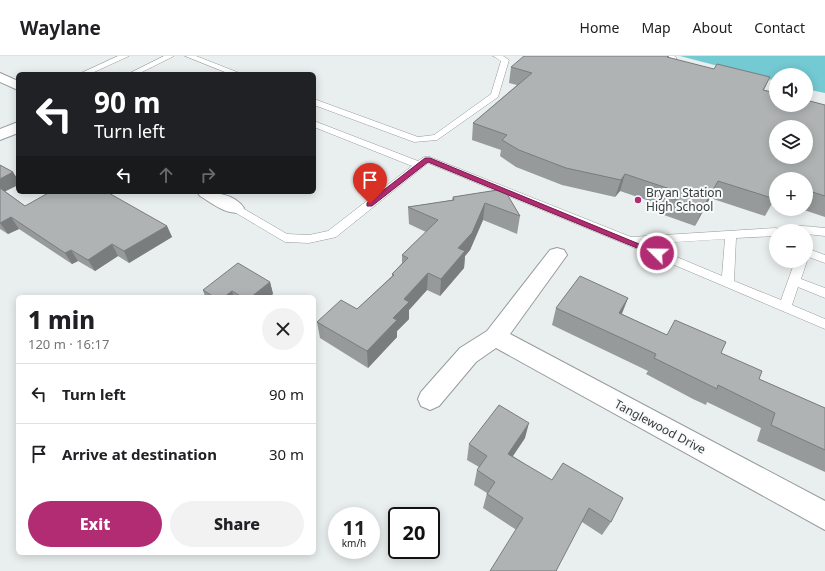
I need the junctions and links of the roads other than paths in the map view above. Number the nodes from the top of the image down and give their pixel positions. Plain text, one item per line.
1 (125, 56) edge
2 (170, 56) edge
3 (189, 56) edge
4 (497, 56) edge
5 (88, 72) edge
6 (136, 72) edge
7 (233, 72) edge
8 (0, 76) edge
9 (16, 85) edge
10 (316, 103) edge
11 (316, 125) edge
12 (16, 128) edge
13 (0, 135) edge
14 (420, 165) junction
15 (210, 194) edge
16 (235, 208) joint
17 (813, 231) edge
18 (769, 232) edge
19 (825, 232) edge
20 (731, 234) junction
21 (629, 241) junction
22 (557, 255) dead end
23 (813, 255) edge
24 (825, 259) edge
25 (799, 268) edge
26 (794, 281) junction
27 (728, 283) junction
28 (825, 293) edge
29 (785, 308) junction
30 (825, 324) edge
31 (495, 337) junction
32 (430, 399) dead end
33 (825, 516) edge

1 - 5 lane
2 - 6 lane
3 - 7 lane
4 - 10 lane
8 - 9 street
11 - 14 lane
12 - 13 street
14 - 16 lane
14 - 21 lane
15 - 16 street
17 - 19 lane
18 - 20 lane
20 - 21 lane
20 - 27 lane
21 - 27 lane
22 - 31 street
23 - 24 lane
25 - 26 lane
26 - 28 lane
26 - 29 lane
27 - 29 lane
29 - 30 lane
31 - 32 street
31 - 33 street, Tanglewood Drive

